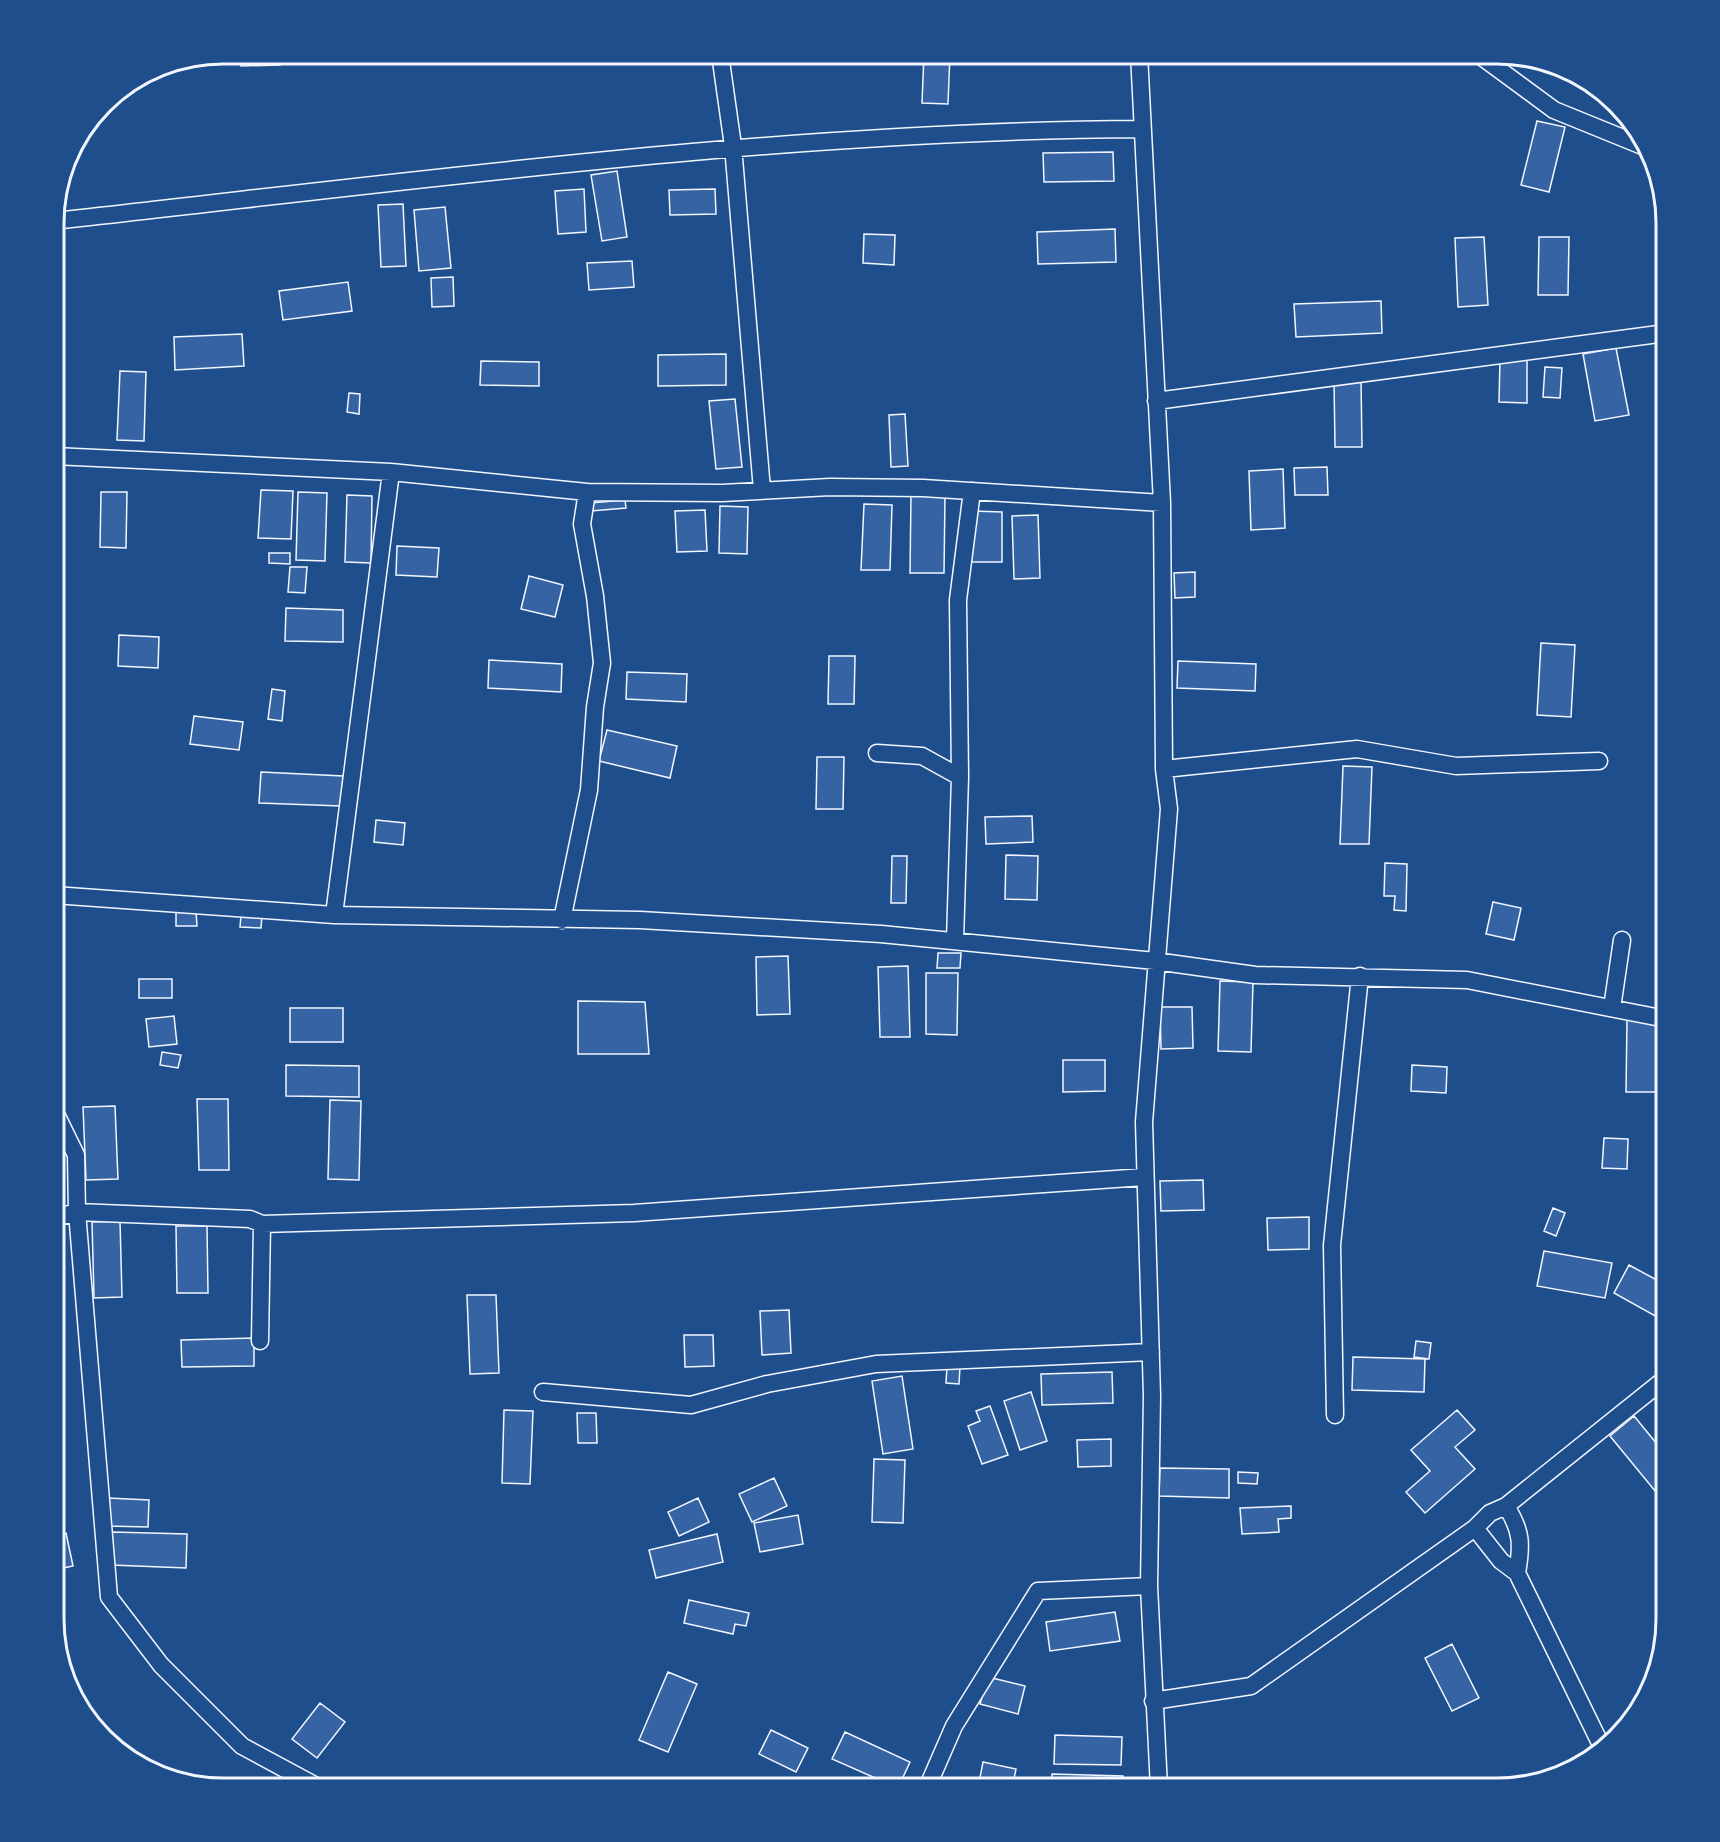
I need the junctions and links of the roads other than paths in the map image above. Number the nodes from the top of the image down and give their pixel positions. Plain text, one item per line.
1 (721, 64) edge
2 (1140, 65) edge
3 (1493, 65) edge
4 (1143, 129) junction
5 (1633, 142) edge
6 (733, 147) junction
7 (65, 219) edge
8 (1656, 334) edge
9 (1156, 400) junction
10 (65, 457) edge
11 (391, 472) junction
12 (762, 490) junction
13 (972, 491) junction
14 (587, 492) junction
15 (1162, 503) junction
16 (876, 753) dead end
17 (1599, 761) dead end
18 (1164, 769) junction
19 (960, 777) junction
20 (65, 896) edge
21 (334, 915) junction
22 (562, 920) junction
23 (1622, 940) dead end
24 (955, 941) junction
25 (1155, 961) junction
26 (1360, 976) junction
27 (1612, 1008) junction
28 (1656, 1017) edge
29 (64, 1131) edge
30 (1144, 1177) junction
31 (77, 1212) junction
32 (64, 1215) edge
33 (262, 1224) junction
34 (260, 1341) dead end
35 (1150, 1352) junction
36 (1656, 1386) edge
37 (543, 1392) dead end
38 (1335, 1415) dead end
39 (1506, 1506) junction
40 (1475, 1528) junction
41 (1517, 1573) junction
42 (1149, 1586) junction
43 (1153, 1701) junction
44 (1599, 1740) edge
45 (301, 1778) edge
46 (931, 1778) edge
47 (1158, 1778) edge

1 - 6 street
2 - 4 street
3 - 5 street
4 - 6 street
4 - 9 street
6 - 7 street
6 - 12 street
8 - 9 street
9 - 15 street
10 - 11 street
11 - 14 street
11 - 21 street
12 - 13 street
12 - 14 street
13 - 15 street
13 - 19 street
14 - 22 street
15 - 18 street
16 - 19 street
17 - 18 street
18 - 25 street
19 - 24 street
20 - 21 street
21 - 22 street
22 - 24 street
23 - 27 street
24 - 25 street
25 - 26 street
25 - 30 street
26 - 27 street
26 - 38 street
27 - 28 street
29 - 31 street
30 - 33 street
30 - 35 street
31 - 32 street
31 - 33 street
31 - 45 street
33 - 34 street
35 - 37 street
35 - 42 street
36 - 39 street
39 - 40 street
39 - 41 street
40 - 41 street
40 - 43 street
41 - 44 street
42 - 43 street
42 - 46 street
43 - 47 street

